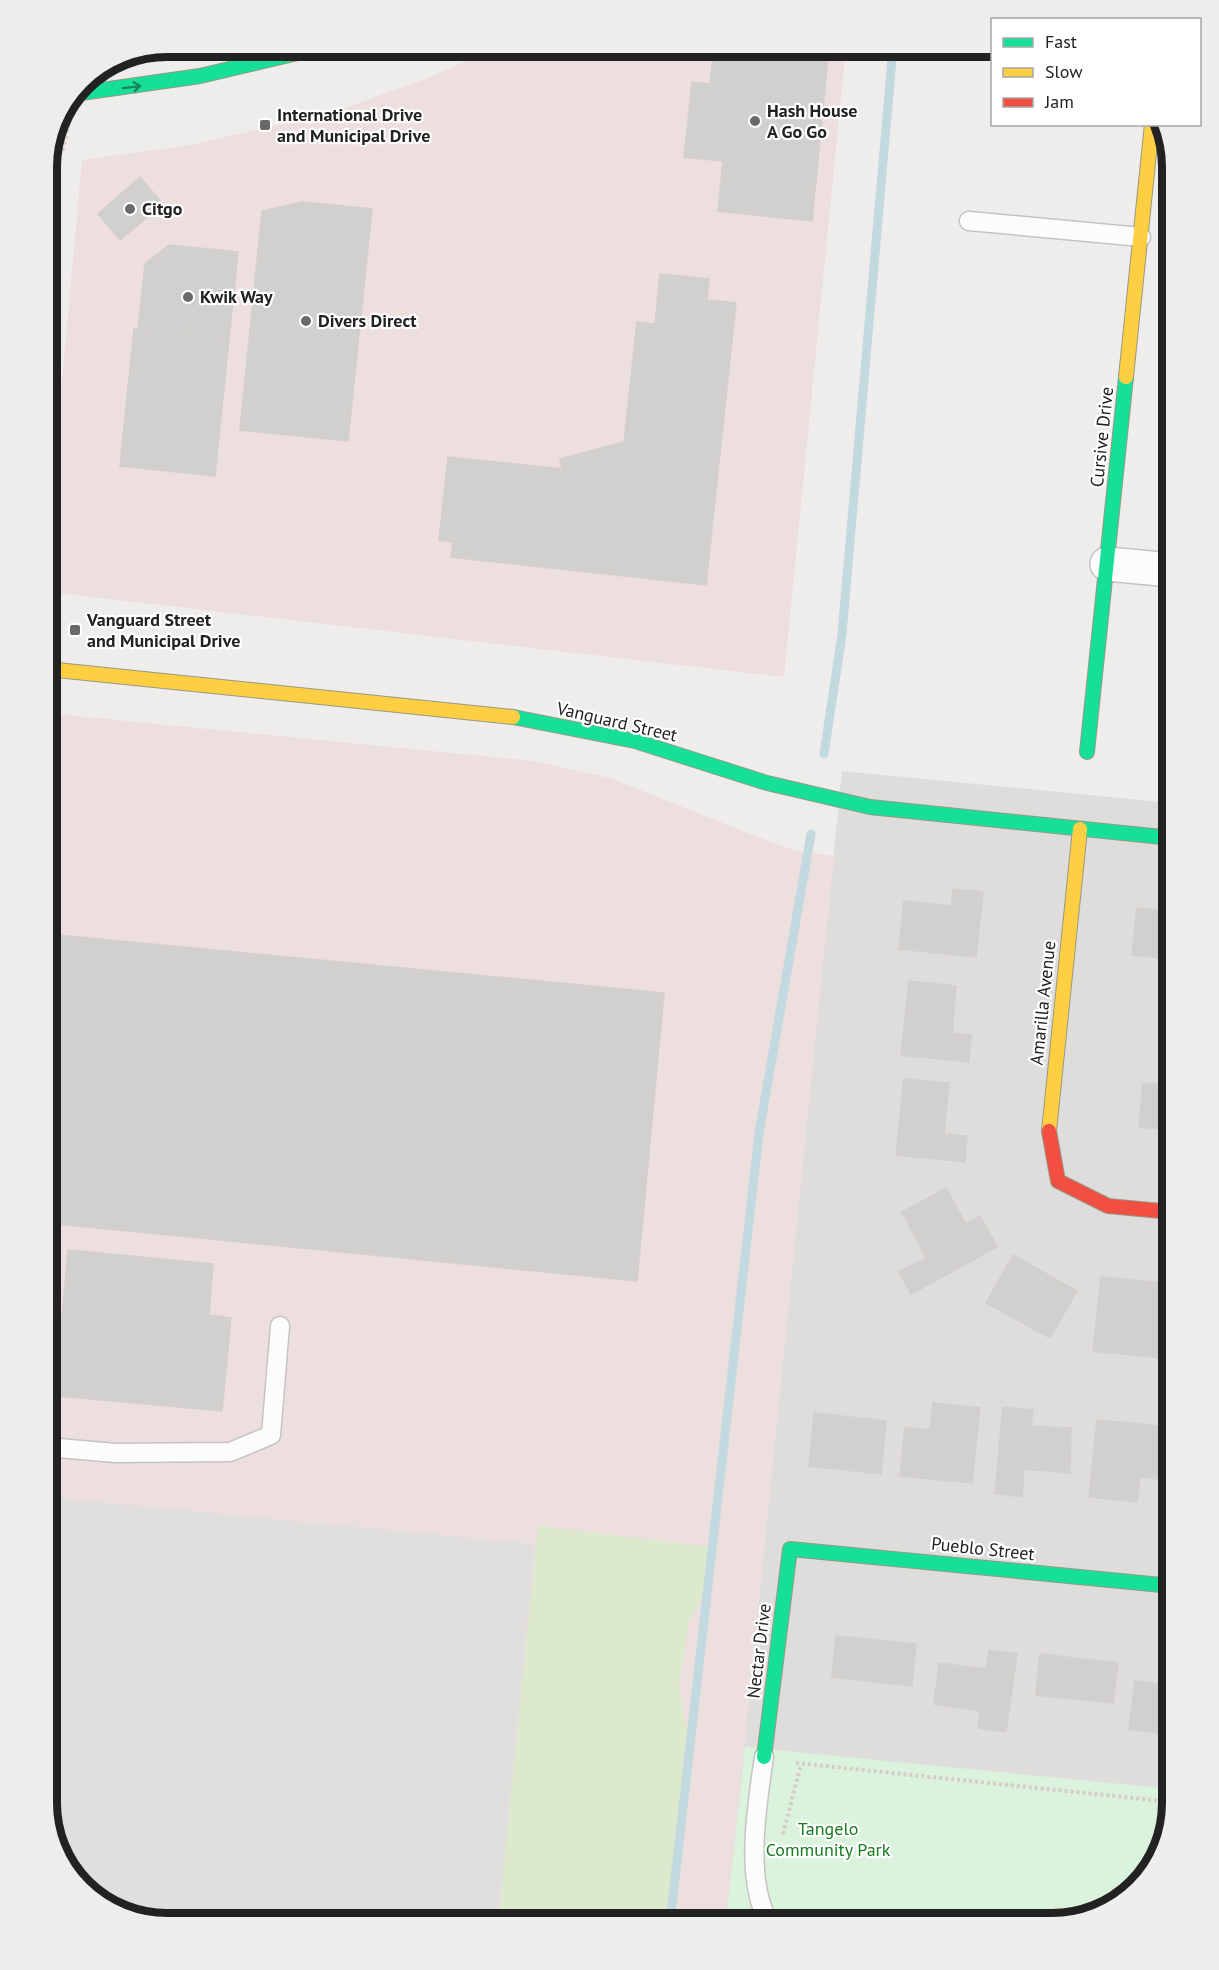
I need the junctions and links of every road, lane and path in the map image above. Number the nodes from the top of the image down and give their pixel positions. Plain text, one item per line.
1 (289, 57) edge
2 (86, 92) edge
3 (1152, 126) edge
4 (59, 148) edge
5 (63, 149) dead end
6 (969, 221) dead end
7 (1141, 237) junction
8 (1107, 564) junction
9 (1162, 569) edge
10 (57, 670) edge
11 (1087, 752) dead end
12 (1080, 829) junction
13 (1162, 837) edge
14 (1162, 1211) edge
15 (280, 1326) dead end
16 (57, 1448) edge
17 (790, 1549) joint
18 (1162, 1585) edge
19 (764, 1757) joint
20 (789, 1762) dead end
21 (801, 1764) junction
22 (1162, 1801) edge
23 (780, 1842) dead end
24 (763, 1913) edge

2 -> 1 street
3 - 7 street, Cursive Drive
4 - 5 path
6 - 7 lane
7 - 8 street, Cursive Drive
8 - 9 street
8 - 11 street, Cursive Drive
10 - 12 street, Vanguard Street
12 - 13 street, Vanguard Street
12 - 14 street, Amarilla Avenue
15 - 16 lane
17 - 18 street, Pueblo Street
17 - 19 street, Nectar Drive
19 - 24 lane
20 - 21 path
21 - 22 path
21 - 23 path

